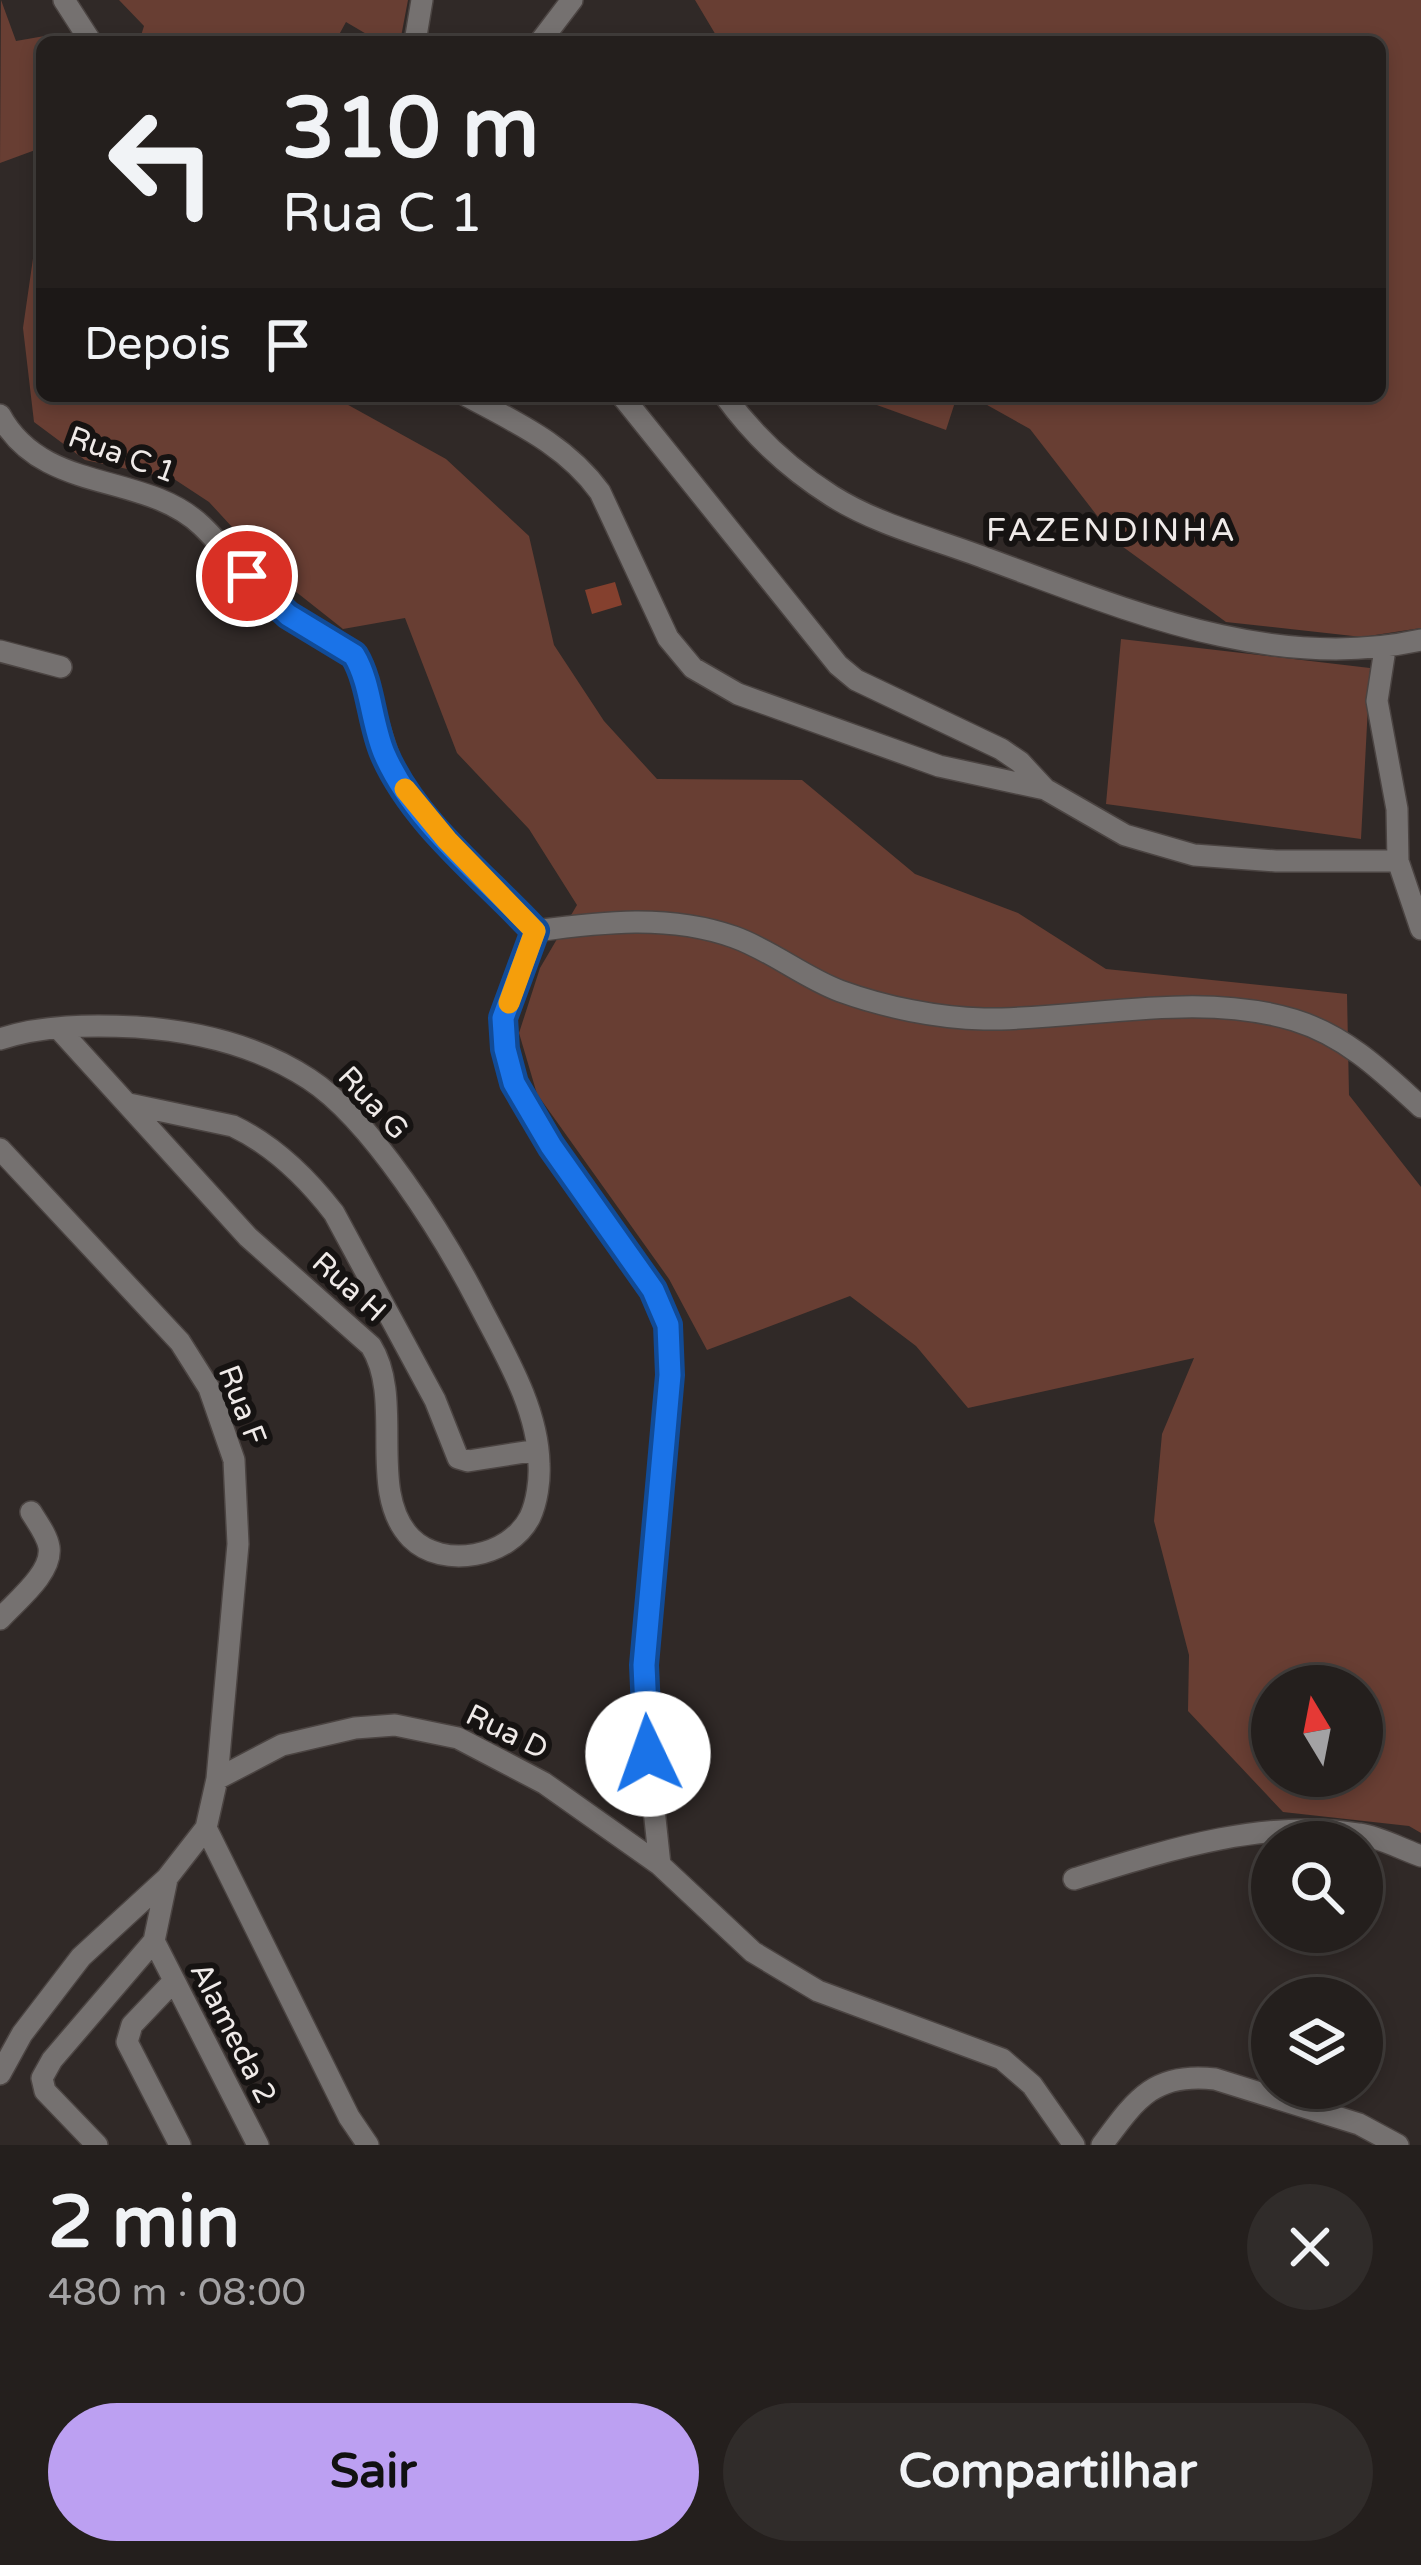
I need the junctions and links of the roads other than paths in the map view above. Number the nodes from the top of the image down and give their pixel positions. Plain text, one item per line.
1 (64, 0) edge
2 (422, 0) edge
3 (572, 0) edge
4 (87, 36) edge
5 (416, 36) edge
6 (545, 36) edge
7 (478, 402) edge
8 (627, 402) edge
9 (730, 402) edge
10 (0, 415) edge
11 (1421, 640) edge
12 (1385, 649) junction
13 (0, 652) edge
14 (61, 667) dead end
15 (1045, 789) junction
16 (1398, 861) junction
17 (1421, 928) edge
18 (535, 931) junction
19 (58, 1028) junction
20 (0, 1039) edge
21 (129, 1104) junction
22 (1421, 1107) edge
23 (0, 1149) edge
24 (538, 1450) junction
25 (31, 1512) dead end
26 (0, 1619) edge
27 (217, 1779) junction
28 (206, 1828) junction
29 (1421, 1856) edge
30 (660, 1865) junction
31 (167, 1878) junction
32 (1074, 1880) dead end
33 (154, 1941) junction
34 (172, 1983) junction
35 (0, 2074) edge
36 (97, 2145) edge
37 (180, 2145) edge
38 (258, 2145) edge
39 (368, 2145) edge
40 (1074, 2145) edge
41 (1102, 2145) edge
42 (1398, 2145) edge

1 - 4 street
2 - 5 street
3 - 6 street
7 - 15 street
8 - 15 street
9 - 12 street
10 - 18 street, Rua C 1
11 - 12 street
12 - 16 street
13 - 14 street
15 - 16 street
16 - 17 street
18 - 22 street
18 - 30 street
19 - 20 street, Rua G
19 - 21 street, Rua H
19 - 24 street, Rua G
21 - 24 street
21 - 24 street, Rua H
23 - 27 street, Rua F
25 - 26 street
27 - 28 street, Rua F
27 - 30 street, Rua D
28 - 31 street
28 - 39 street
29 - 32 street
30 - 40 street, Rua D
31 - 33 street, Alameda 2
31 - 35 street
33 - 34 street, Alameda 2
33 - 36 street
34 - 37 street
34 - 38 street, Alameda 2
41 - 42 street

